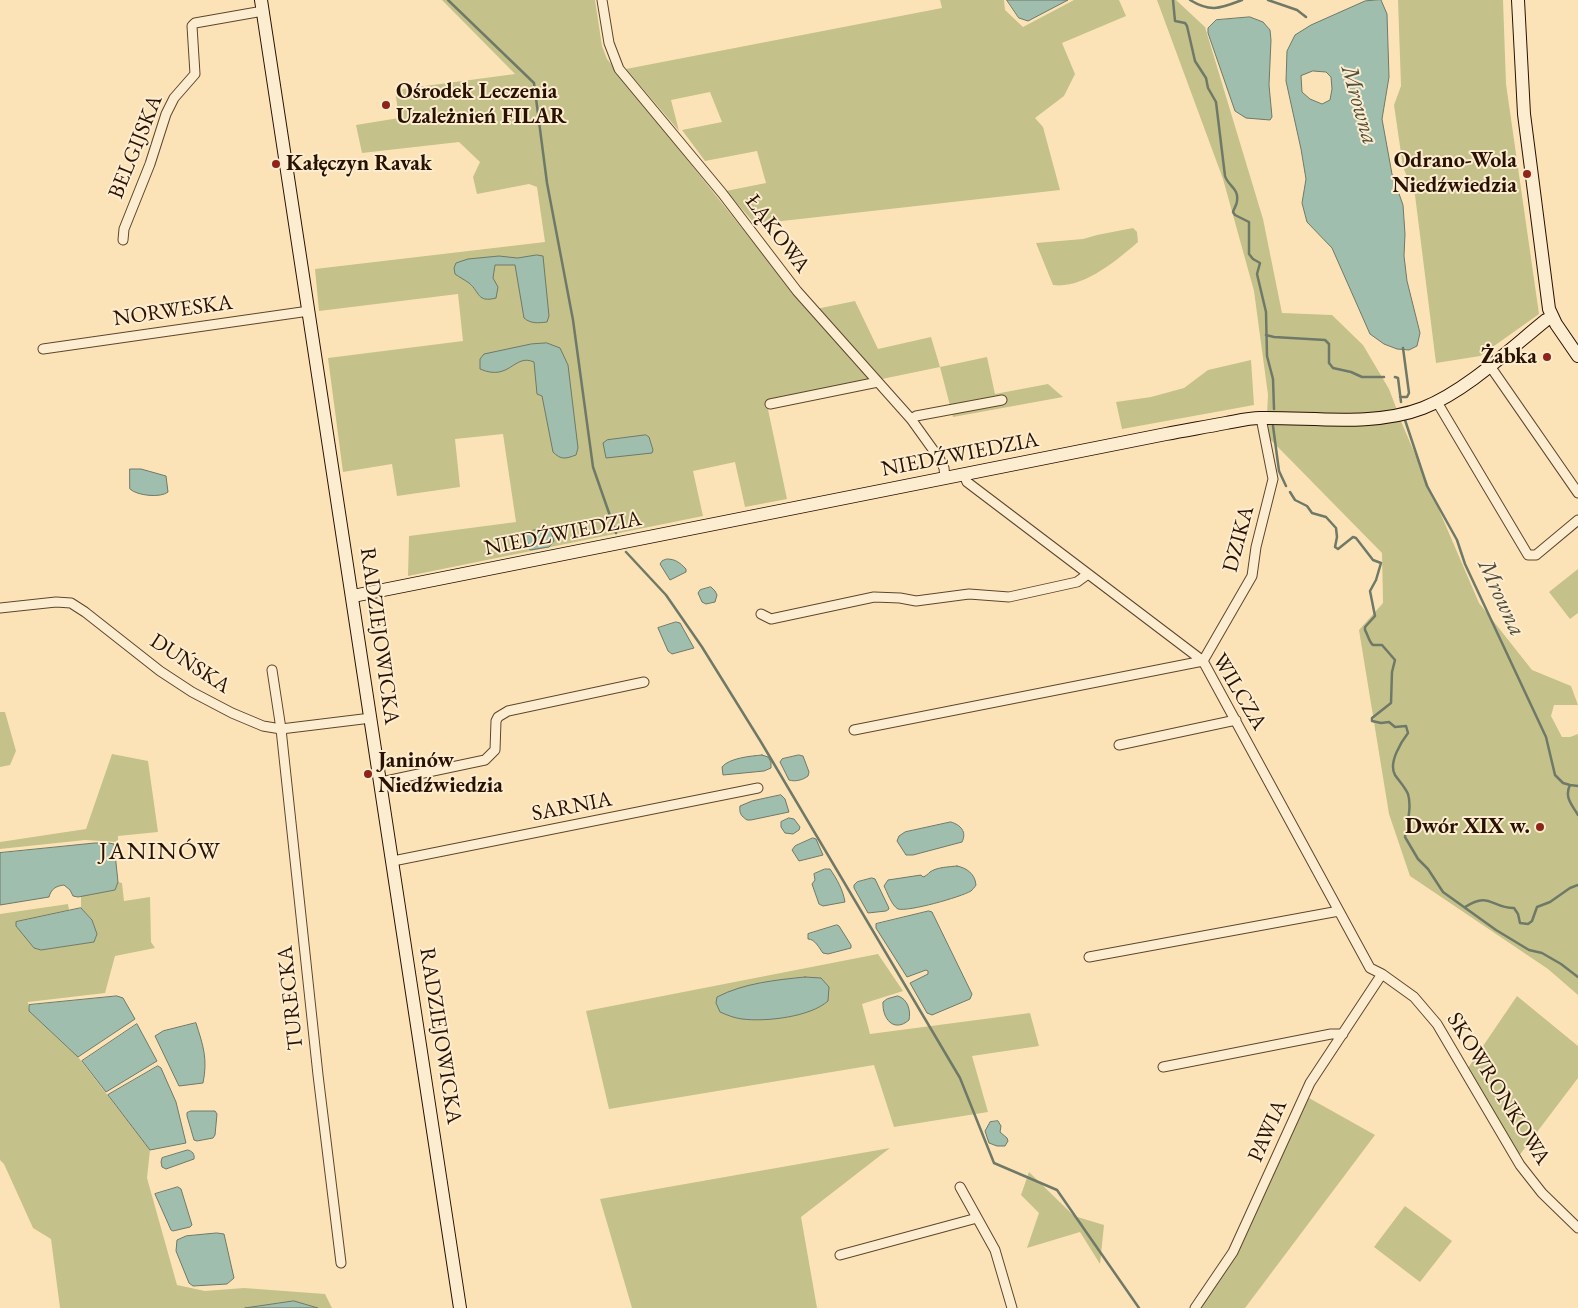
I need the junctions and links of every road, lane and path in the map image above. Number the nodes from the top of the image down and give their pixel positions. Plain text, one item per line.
1 (602, 0) edge
2 (1518, 0) edge
3 (262, 5) edge
4 (123, 240) dead end
5 (309, 311) junction
6 (1552, 317) junction
7 (43, 348) dead end
8 (1578, 356) edge
9 (1490, 366) junction
10 (878, 382) junction
11 (1002, 400) dead end
12 (1437, 402) junction
13 (770, 404) dead end
14 (912, 418) junction
15 (1261, 418) junction
16 (964, 475) junction
17 (945, 478) junction
18 (1578, 493) edge
19 (1578, 520) edge
20 (1088, 574) junction
21 (352, 596) junction
22 (0, 608) edge
23 (761, 614) dead end
24 (1203, 661) junction
25 (272, 670) dead end
26 (644, 682) dead end
27 (371, 718) junction
28 (1236, 720) junction
29 (281, 729) junction
30 (854, 730) dead end
31 (1119, 745) dead end
32 (381, 782) junction
33 (758, 788) dead end
34 (393, 861) junction
35 (1339, 911) junction
36 (1089, 957) dead end
37 (1382, 974) junction
38 (1342, 1034) junction
39 (1163, 1067) dead end
40 (960, 1187) dead end
41 (977, 1218) junction
42 (1578, 1228) edge
43 (840, 1255) dead end
44 (341, 1263) dead end
45 (460, 1308) edge
46 (1012, 1308) edge
47 (1195, 1308) edge

1 - 10 street, ŁĄKOWA
2 - 6 street
3 - 4 street, BELGIJSKA
3 - 5 street, RADZIEJOWICKA
5 - 7 street, NORWESKA
5 - 21 street, RADZIEJOWICKA
6 - 8 street
6 - 9 street, NIEDŹWIEDZIA
9 - 12 street, NIEDŹWIEDZIA
9 - 18 street
10 - 13 street
10 - 14 street, ŁĄKOWA
11 - 14 street
12 - 15 street, NIEDŹWIEDZIA
12 - 19 street
14 - 17 street, ŁĄKOWA
15 - 16 street, NIEDŹWIEDZIA
15 - 24 street, DZIKA
16 - 17 street, NIEDŹWIEDZIA
16 - 20 street, WILCZA
17 - 21 street, NIEDŹWIEDZIA
20 - 23 street
20 - 24 street, WILCZA
21 - 27 street, RADZIEJOWICKA
22 - 29 street, DUŃSKA
24 - 28 street, WILCZA
24 - 30 street
25 - 29 street, TURECKA
26 - 32 street
27 - 29 street, DUŃSKA
27 - 32 street, RADZIEJOWICKA
28 - 31 street
28 - 35 street, WILCZA
29 - 44 street, TURECKA
32 - 34 street, RADZIEJOWICKA
33 - 34 street, SARNIA
34 - 45 street, RADZIEJOWICKA
35 - 36 street
35 - 37 street, WILCZA
37 - 38 street, PAWIA
37 - 42 street, SKOWRONKOWA
38 - 39 street
38 - 47 street, PAWIA
40 - 41 street
41 - 43 street
41 - 46 street

